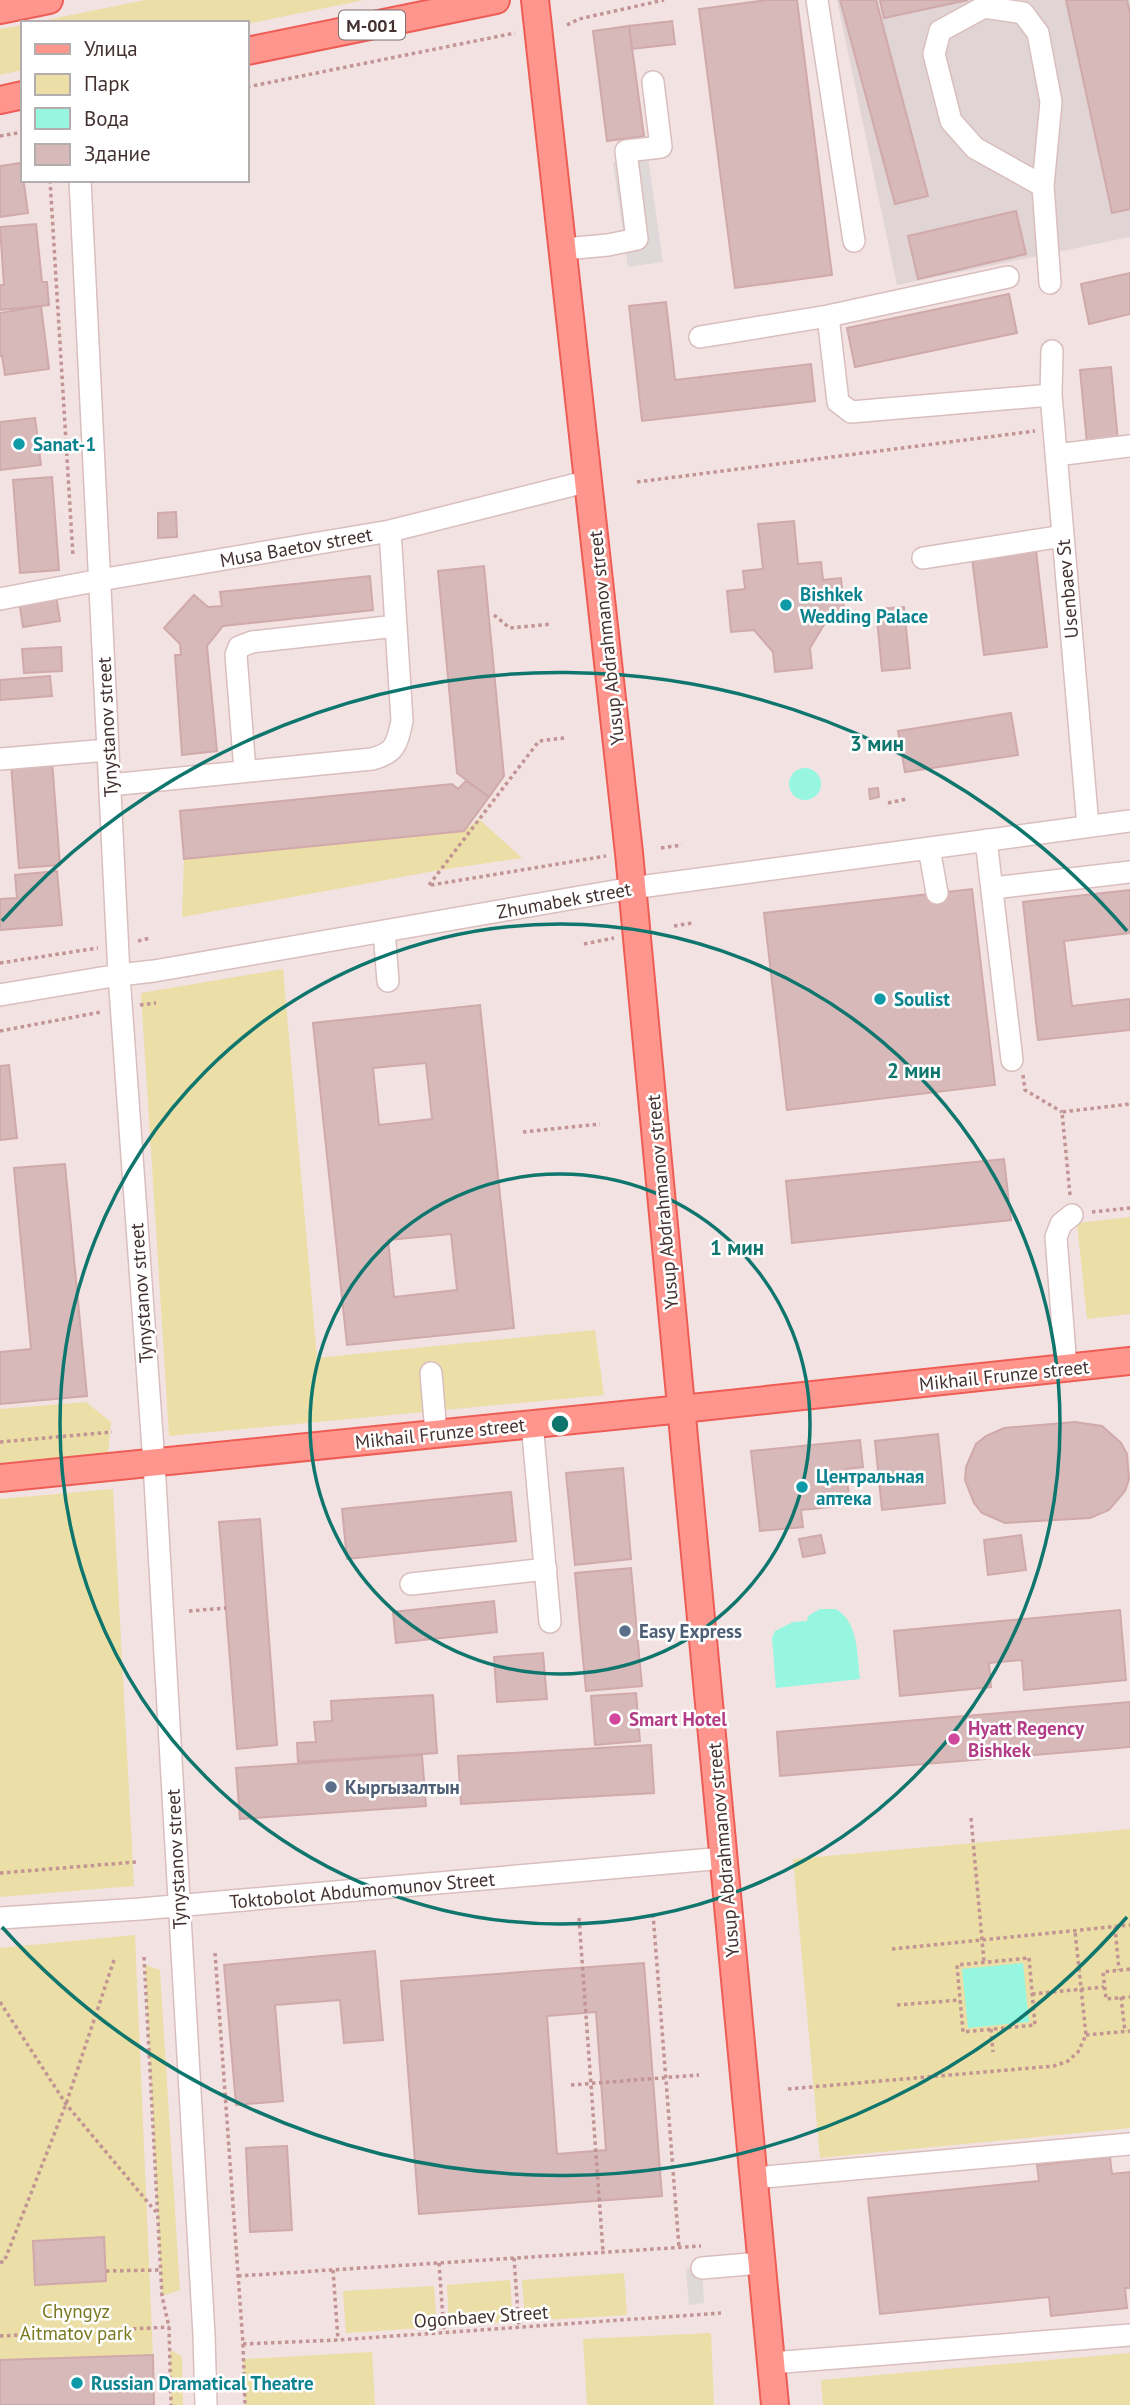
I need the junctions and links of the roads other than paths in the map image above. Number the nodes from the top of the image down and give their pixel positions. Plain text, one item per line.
1 (49, 0) edge
2 (496, 0) edge
3 (536, 0) edge
4 (817, 0) edge
5 (3, 6) edge
6 (248, 51) edge
7 (653, 82) dead end
8 (21, 95) edge
9 (0, 100) edge
10 (80, 182) edge
11 (1043, 186) junction
12 (854, 241) dead end
13 (564, 249) junction
14 (1008, 276) dead end
15 (1050, 283) dead end
16 (828, 316) junction
17 (700, 337) dead end
18 (1052, 351) dead end
19 (1051, 395) junction
20 (1130, 446) edge
21 (1056, 455) junction
22 (589, 481) junction
23 (390, 531) junction
24 (1063, 536) junction
25 (923, 558) dead end
26 (100, 580) junction
27 (0, 599) edge
28 (396, 626) junction
29 (108, 750) junction
30 (0, 759) edge
31 (245, 771) junction
32 (110, 785) junction
33 (1130, 821) edge
34 (1088, 826) junction
35 (986, 840) junction
36 (929, 848) junction
37 (1130, 872) edge
38 (632, 888) junction
39 (993, 888) junction
40 (937, 893) dead end
41 (384, 931) junction
42 (119, 975) junction
43 (388, 981) dead end
44 (0, 995) edge
45 (1018, 1065) road end
46 (1072, 1215) road end
47 (1130, 1361) edge
48 (1066, 1368) junction
49 (431, 1373) dead end
50 (682, 1409) junction
51 (532, 1423) junction
52 (436, 1433) junction
53 (154, 1463) junction
54 (0, 1478) edge
55 (546, 1569) junction
56 (411, 1584) dead end
57 (550, 1622) dead end
58 (724, 1858) junction
59 (178, 1905) junction
60 (0, 1918) edge
61 (1130, 2144) edge
62 (753, 2178) junction
63 (761, 2263) junction
64 (702, 2268) dead end
65 (1130, 2335) edge
66 (771, 2363) junction
67 (206, 2405) edge
68 (775, 2405) edge

1 - 5 main road
2 - 6 main road, М-001
3 - 13 main road, Yusup Abdrahmanov street
4 - 12 street
7 - 13 street
8 - 9 main road
10 - 26 street, Tynystanov street
11 - 11 street
11 - 15 street
13 - 22 main road, Yusup Abdrahmanov street
14 - 16 street
16 - 17 street
16 - 19 street
18 - 19 street, Usenbaev St
19 - 21 street, Usenbaev St
20 - 21 street
21 - 24 street, Usenbaev St
22 - 23 street, Musa Baetov street
22 - 38 main road, Yusup Abdrahmanov street
23 - 26 street, Musa Baetov street
23 - 28 street
24 - 25 street
24 - 34 street, Usenbaev St
26 - 27 street, Musa Baetov street
26 - 29 street, Tynystanov street
28 - 31 street
28 - 31 street
29 - 30 street
29 - 32 street, Tynystanov street
31 - 32 street
32 - 42 street, Tynystanov street
33 - 34 street, Zhumabek street
34 - 35 street, Zhumabek street
35 - 36 street, Zhumabek street
35 - 39 street
36 - 38 street, Zhumabek street
36 - 40 street
37 - 39 street
38 - 41 street, Zhumabek street
38 - 50 main road, Yusup Abdrahmanov street
39 - 45 street
41 - 42 street, Zhumabek street
41 - 43 street
42 - 44 street, Zhumabek street
42 - 53 street, Tynystanov street
46 - 48 street
47 - 48 main road, Mikhail Frunze street
48 - 50 main road, Mikhail Frunze street
49 - 52 street
50 - 51 main road, Mikhail Frunze street
50 - 58 main road, Yusup Abdrahmanov street
51 - 52 main road, Mikhail Frunze street
51 - 55 street
52 - 53 main road, Mikhail Frunze street
53 - 54 main road, Mikhail Frunze street
53 - 59 street, Tynystanov street
55 - 56 street
55 - 57 street
58 - 59 street, Toktobolot Abdumomunov Street
58 - 62 main road, Yusup Abdrahmanov street
59 - 60 street, Toktobolot Abdumomunov Street
59 - 67 street, Tynystanov street
61 - 62 street
62 - 63 main road, Yusup Abdrahmanov street
63 - 64 street
63 - 66 main road, Yusup Abdrahmanov street
65 - 66 street
66 - 68 main road, Yusup Abdrahmanov street

